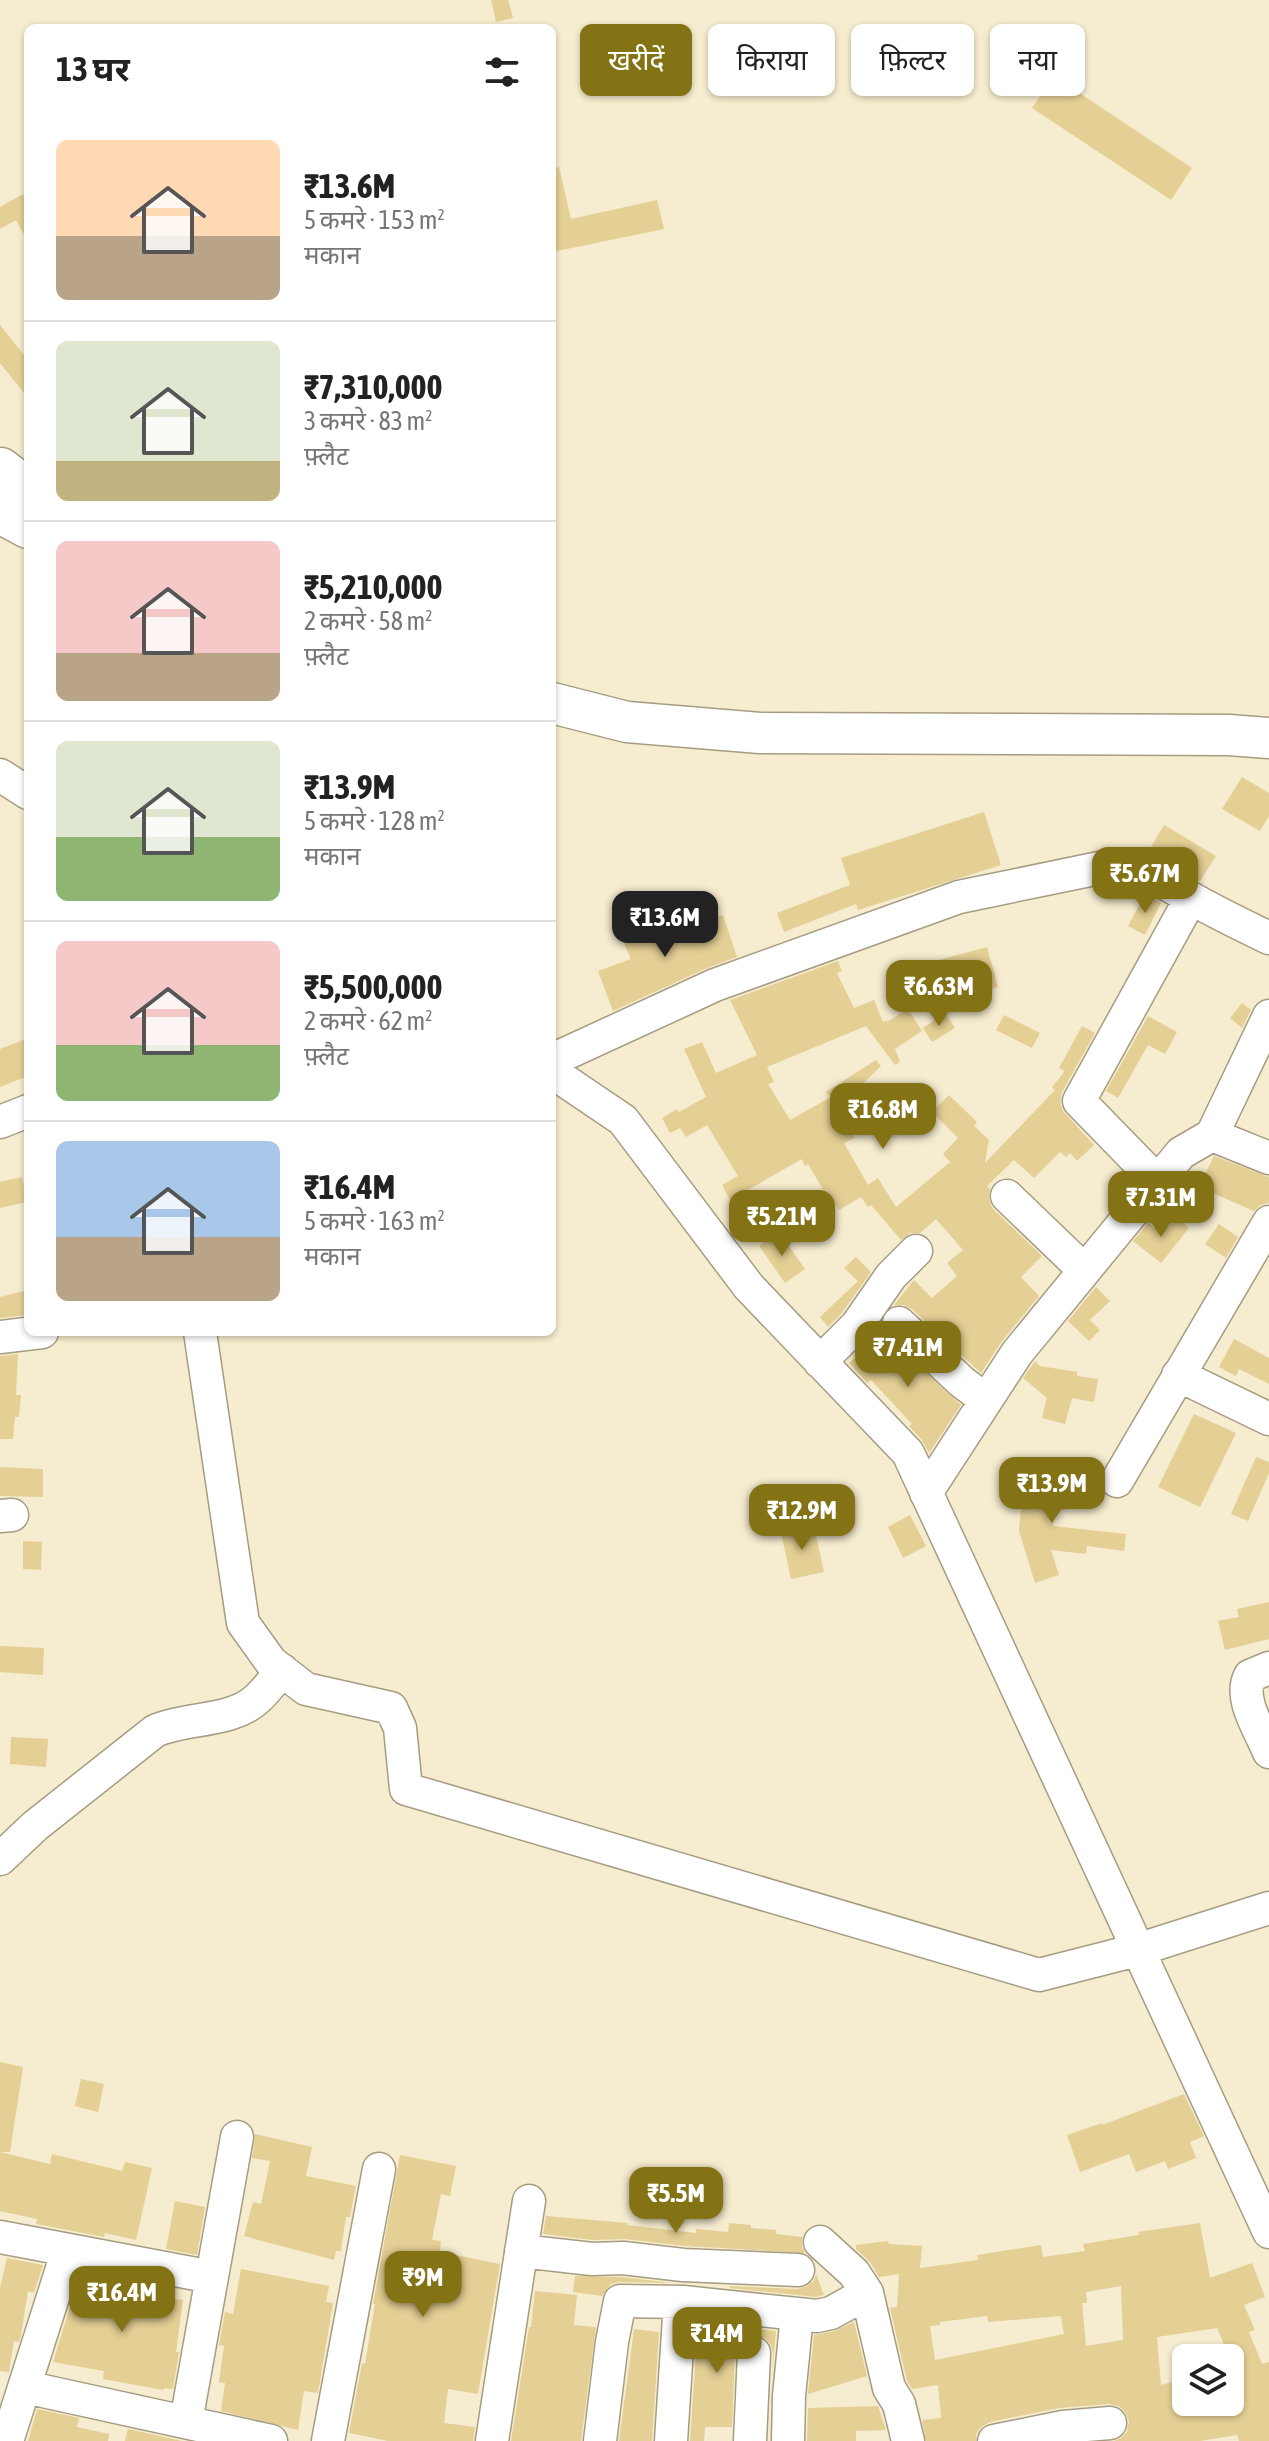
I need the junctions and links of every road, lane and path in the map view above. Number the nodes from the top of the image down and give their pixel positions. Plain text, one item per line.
1 (0, 513) edge
2 (24, 526) edge
3 (556, 704) edge
4 (556, 728) edge
5 (1269, 738) edge
6 (1269, 761) edge
7 (0, 775) edge
8 (24, 790) edge
9 (1191, 898) junction
10 (1269, 938) edge
11 (1269, 1016) edge
12 (556, 1058) edge
13 (556, 1075) edge
14 (556, 1101) edge
15 (24, 1113) edge
16 (623, 1120) junction
17 (0, 1122) edge
18 (1212, 1135) junction
19 (1269, 1158) edge
20 (1157, 1181) junction
21 (1007, 1196) dead end
22 (1269, 1222) edge
23 (916, 1251) dead end
24 (1084, 1270) junction
25 (899, 1323) dead end
26 (24, 1334) edge
27 (201, 1336) edge
28 (0, 1337) edge
29 (820, 1362) junction
30 (1178, 1375) junction
31 (986, 1400) junction
32 (1269, 1419) edge
33 (1117, 1481) dead end
34 (926, 1493) junction
35 (1269, 1668) edge
36 (282, 1670) junction
37 (1269, 1752) edge
38 (0, 1859) edge
39 (1269, 1908) edge
40 (1137, 1950) junction
41 (237, 2137) dead end
42 (379, 2169) dead end
43 (1257, 2173) edge
44 (529, 2201) dead end
45 (1269, 2232) edge
46 (0, 2237) edge
47 (820, 2242) dead end
48 (68, 2250) junction
49 (521, 2251) junction
50 (798, 2270) dead end
51 (212, 2277) junction
52 (867, 2293) junction
53 (680, 2302) junction
54 (797, 2315) junction
55 (754, 2353) dead end
56 (25, 2387) junction
57 (186, 2422) junction
58 (1110, 2423) dead end
59 (7, 2441) edge
60 (271, 2441) edge
61 (328, 2441) edge
62 (492, 2441) edge
63 (600, 2441) edge
64 (671, 2441) edge
65 (750, 2441) edge
66 (788, 2441) edge
67 (908, 2441) edge
68 (994, 2441) edge

1 - 2 main road
3 - 5 main road
4 - 6 main road
7 - 8 street
9 - 10 street
9 - 12 street
9 - 20 street
11 - 18 street
13 - 16 street
14 - 16 street
15 - 17 street
16 - 29 street
18 - 19 street
18 - 20 street
20 - 24 street
21 - 24 street
22 - 30 street
23 - 29 street
24 - 31 street
25 - 31 street
26 - 28 street
27 - 36 street
29 - 34 street
30 - 32 street
30 - 33 street
31 - 34 street
34 - 40 street
35 - 37 street
36 - 38 street
36 - 40 street
39 - 40 street
40 - 43 street
41 - 51 street
42 - 61 street
43 - 45 street
44 - 49 street
46 - 48 street
47 - 52 street
48 - 51 street
48 - 56 street
49 - 50 street
49 - 62 street
51 - 57 street
52 - 54 street
52 - 67 street
53 - 54 street
53 - 63 street
53 - 64 street
54 - 66 street
55 - 65 street
56 - 57 street
56 - 59 street
57 - 60 street
58 - 68 street

